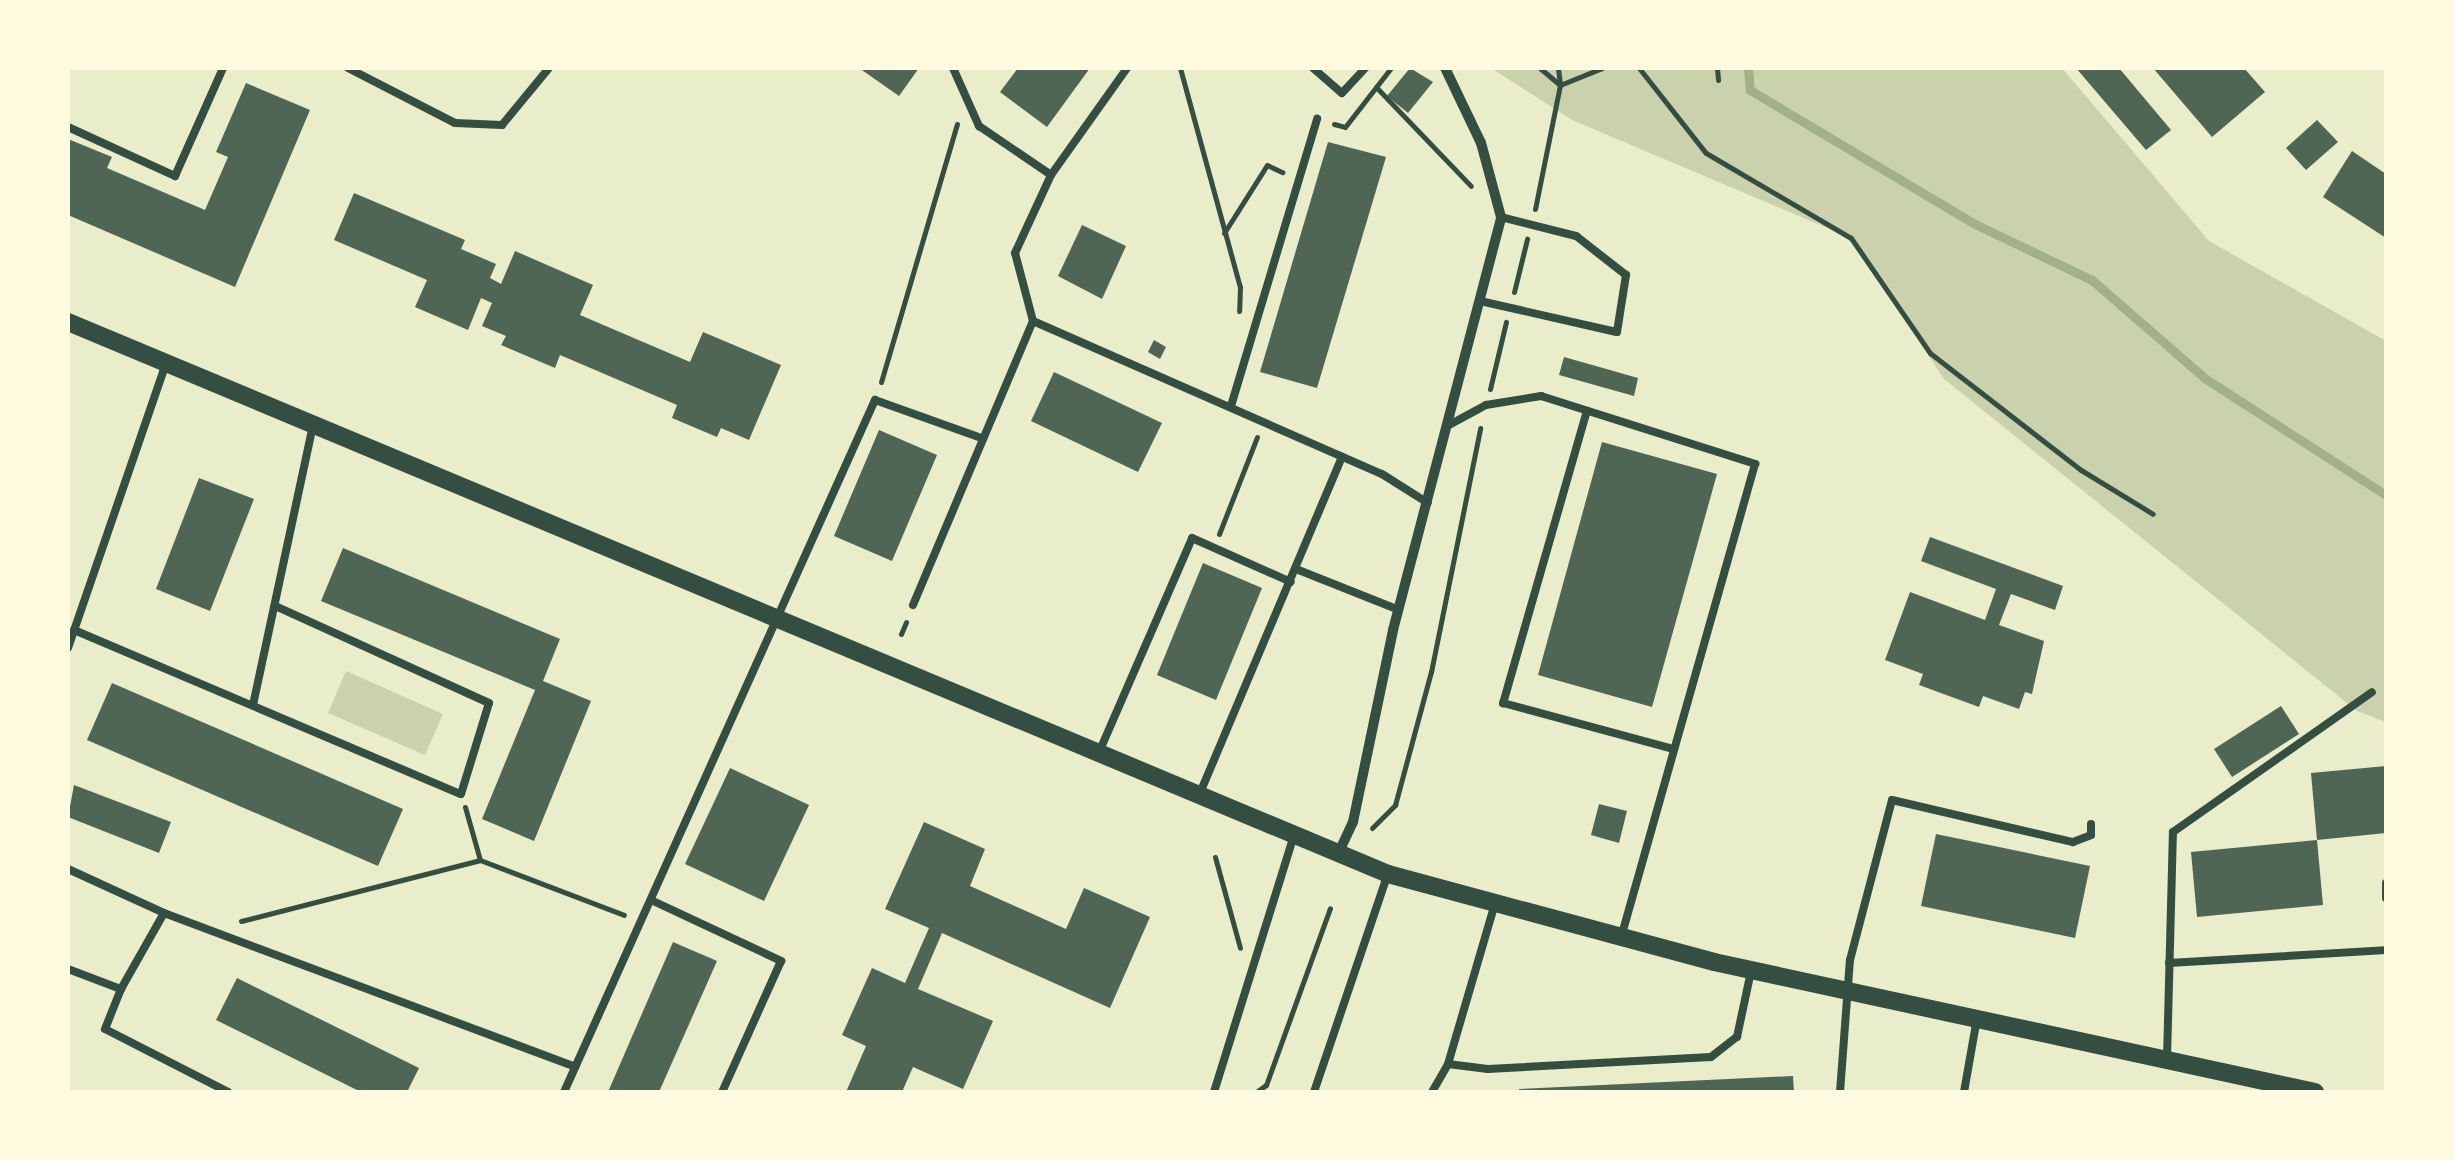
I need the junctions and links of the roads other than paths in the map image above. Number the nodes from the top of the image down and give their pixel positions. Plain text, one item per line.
1 (223, 68) edge
2 (348, 68) edge
3 (549, 68) edge
4 (953, 68) edge
5 (1127, 68) edge
6 (1312, 68) edge
7 (1365, 68) edge
8 (1445, 68) edge
9 (1317, 118) dead end
10 (68, 127) edge
11 (1051, 176) junction
12 (1501, 217) junction
13 (1480, 301) junction
14 (1033, 321) junction
15 (68, 322) edge
16 (166, 362) junction
17 (1231, 406) junction
18 (1586, 414) junction
19 (313, 423) junction
20 (1449, 425) junction
21 (981, 438) junction
22 (1342, 456) junction
23 (1429, 503) junction
24 (1296, 570) junction
25 (1291, 582) junction
26 (912, 605) dead end
27 (275, 606) junction
28 (1399, 610) junction
29 (777, 620) junction
30 (74, 630) junction
31 (68, 648) edge
32 (2372, 692) dead end
33 (252, 706) junction
34 (1673, 749) junction
35 (1097, 756) junction
36 (1198, 798) junction
37 (2090, 824) dead end
38 (1293, 838) junction
39 (1337, 855) junction
40 (68, 869) edge
41 (1388, 874) junction
42 (2386, 884) edge
43 (2386, 898) edge
44 (650, 900) junction
45 (1495, 903) junction
46 (164, 913) junction
47 (1621, 937) junction
48 (2386, 950) edge
49 (2169, 963) junction
50 (68, 968) edge
51 (1752, 970) junction
52 (121, 989) junction
53 (1845, 989) junction
54 (1977, 1016) junction
55 (2167, 1059) junction
56 (1448, 1064) junction
57 (575, 1067) junction
58 (228, 1092) edge
59 (564, 1092) edge
60 (722, 1092) edge
61 (1214, 1092) edge
62 (1314, 1092) edge
63 (1432, 1092) edge
64 (1840, 1092) edge
65 (1964, 1092) edge
66 (2314, 1092) edge

1 - 10 lane
2 - 3 lane
4 - 11 lane
5 - 11 lane
6 - 7 lane
8 - 12 street
9 - 17 lane
11 - 14 lane
12 - 13 street
12 - 13 lane
13 - 20 street
14 - 17 lane
14 - 21 lane
15 - 16 street
16 - 19 street
16 - 30 lane
17 - 22 lane
18 - 20 lane
18 - 34 lane
18 - 34 lane
19 - 27 lane
19 - 29 street
20 - 23 street
21 - 26 lane
21 - 29 lane
22 - 23 lane
22 - 24 lane
23 - 28 street
24 - 25 lane
24 - 28 lane
25 - 35 lane
25 - 36 lane
27 - 33 lane
27 - 33 lane
28 - 39 street
29 - 35 street
29 - 44 lane
30 - 31 lane
30 - 33 lane
32 - 49 lane
34 - 47 lane
35 - 36 street
36 - 38 street
37 - 53 lane
38 - 39 street
38 - 61 lane
39 - 41 street
40 - 46 lane
41 - 45 street
41 - 62 lane
42 - 43 lane
44 - 57 lane
44 - 60 lane
45 - 47 street
45 - 56 lane
46 - 52 lane
46 - 57 lane
47 - 51 street
48 - 49 lane
49 - 55 lane
50 - 52 lane
51 - 53 street
51 - 56 lane
52 - 58 lane
53 - 54 street
53 - 64 lane
54 - 55 street
54 - 65 lane
55 - 66 street
56 - 63 lane
57 - 59 lane

